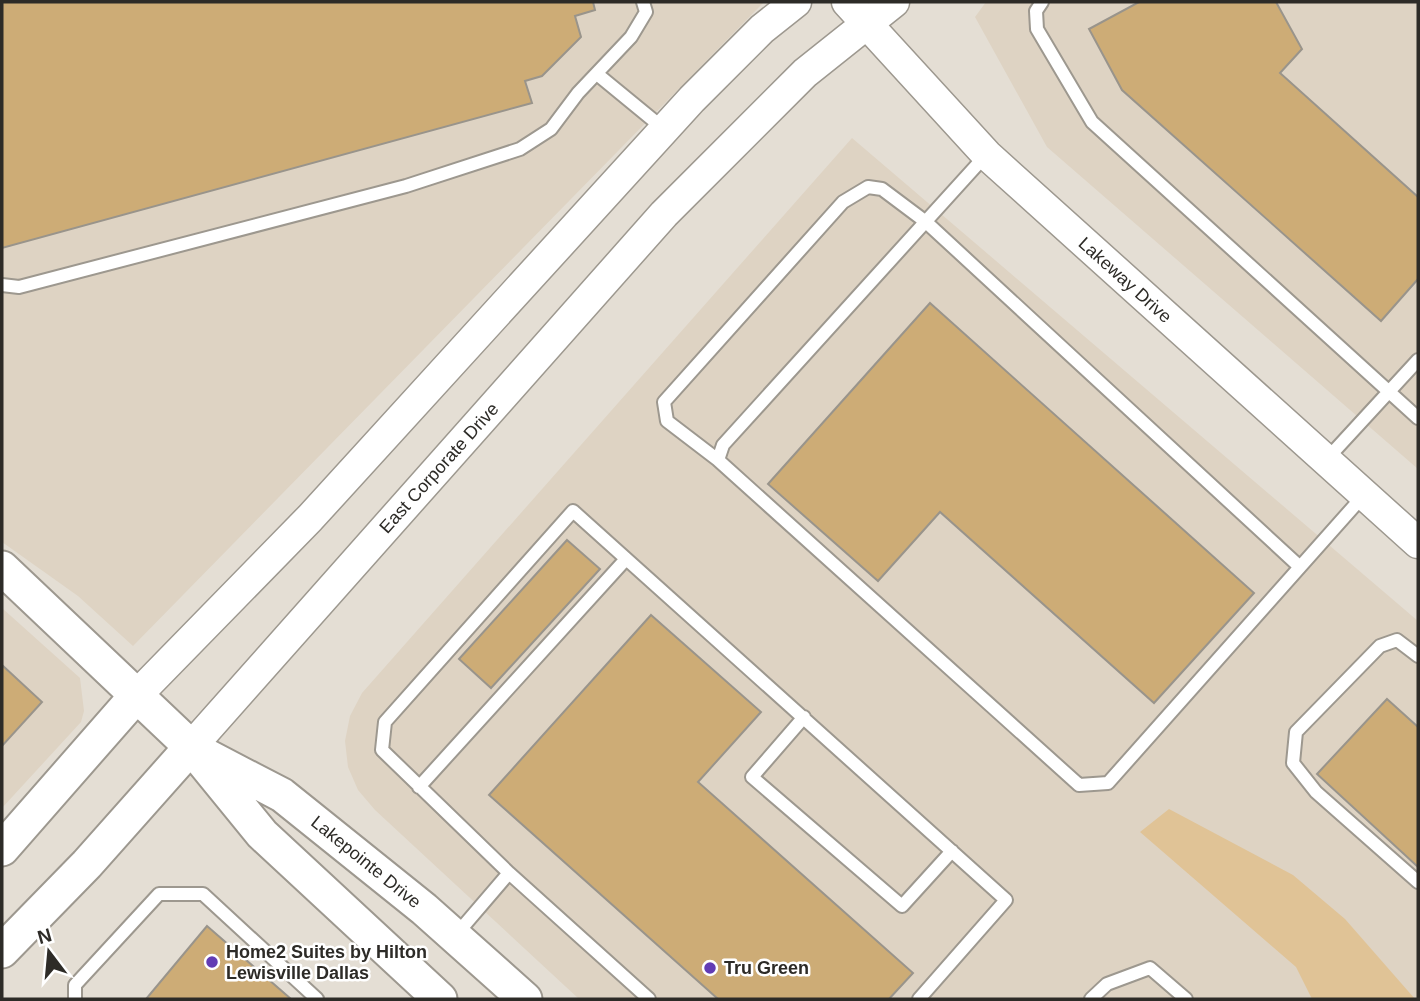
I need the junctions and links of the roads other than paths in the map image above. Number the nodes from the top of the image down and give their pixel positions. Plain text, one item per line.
1 (643, 2) edge
2 (796, 2) edge
3 (894, 2) edge
4 (1042, 2) edge
5 (855, 13) edge
6 (597, 74) junction
7 (665, 130) junction
8 (986, 155) junction
9 (926, 222) junction
10 (2, 285) edge
11 (1418, 360) edge
12 (1389, 391) junction
13 (1418, 418) edge
14 (718, 460) junction
15 (1326, 460) junction
16 (1365, 495) junction
17 (1418, 543) edge
18 (626, 559) junction
19 (1300, 567) junction
20 (2, 568) edge
21 (1418, 656) edge
22 (136, 695) junction
23 (804, 717) junction
24 (191, 747) junction
25 (419, 787) junction
26 (2, 849) edge
27 (952, 851) junction
28 (509, 873) junction
29 (1418, 882) edge
30 (455, 936) junction
31 (2, 951) edge
32 (75, 999) edge
33 (317, 999) edge
34 (440, 999) edge
35 (525, 999) edge
36 (649, 999) edge
37 (919, 999) edge
38 (1091, 999) edge
39 (1186, 999) edge

1 - 6 lane
2 - 7 street
3 - 5 street, East Corporate Drive
4 - 12 lane
5 - 8 street, Lakeway Drive
5 - 24 street, East Corporate Drive
6 - 7 lane
6 - 10 lane
7 - 22 street
8 - 9 lane
8 - 15 street, Lakeway Drive
9 - 14 lane
9 - 14 lane
9 - 19 lane
11 - 12 lane
12 - 13 lane
12 - 15 lane
14 - 19 lane
15 - 16 street, Lakeway Drive
16 - 17 street, Lakeway Drive
16 - 19 lane
18 - 23 lane
18 - 25 lane
18 - 25 lane
20 - 22 main road, Lakepointe Drive
21 - 29 lane
22 - 24 main road, Lakepointe Drive
22 - 26 main road
23 - 27 lane
23 - 27 lane
24 - 30 main road, Lakepointe Drive
24 - 31 main road, East Corporate Drive
24 - 34 main road, Lakepointe Drive
25 - 28 lane
27 - 37 lane
28 - 30 lane
28 - 36 lane
30 - 35 main road, Lakepointe Drive
32 - 33 lane
38 - 39 lane

